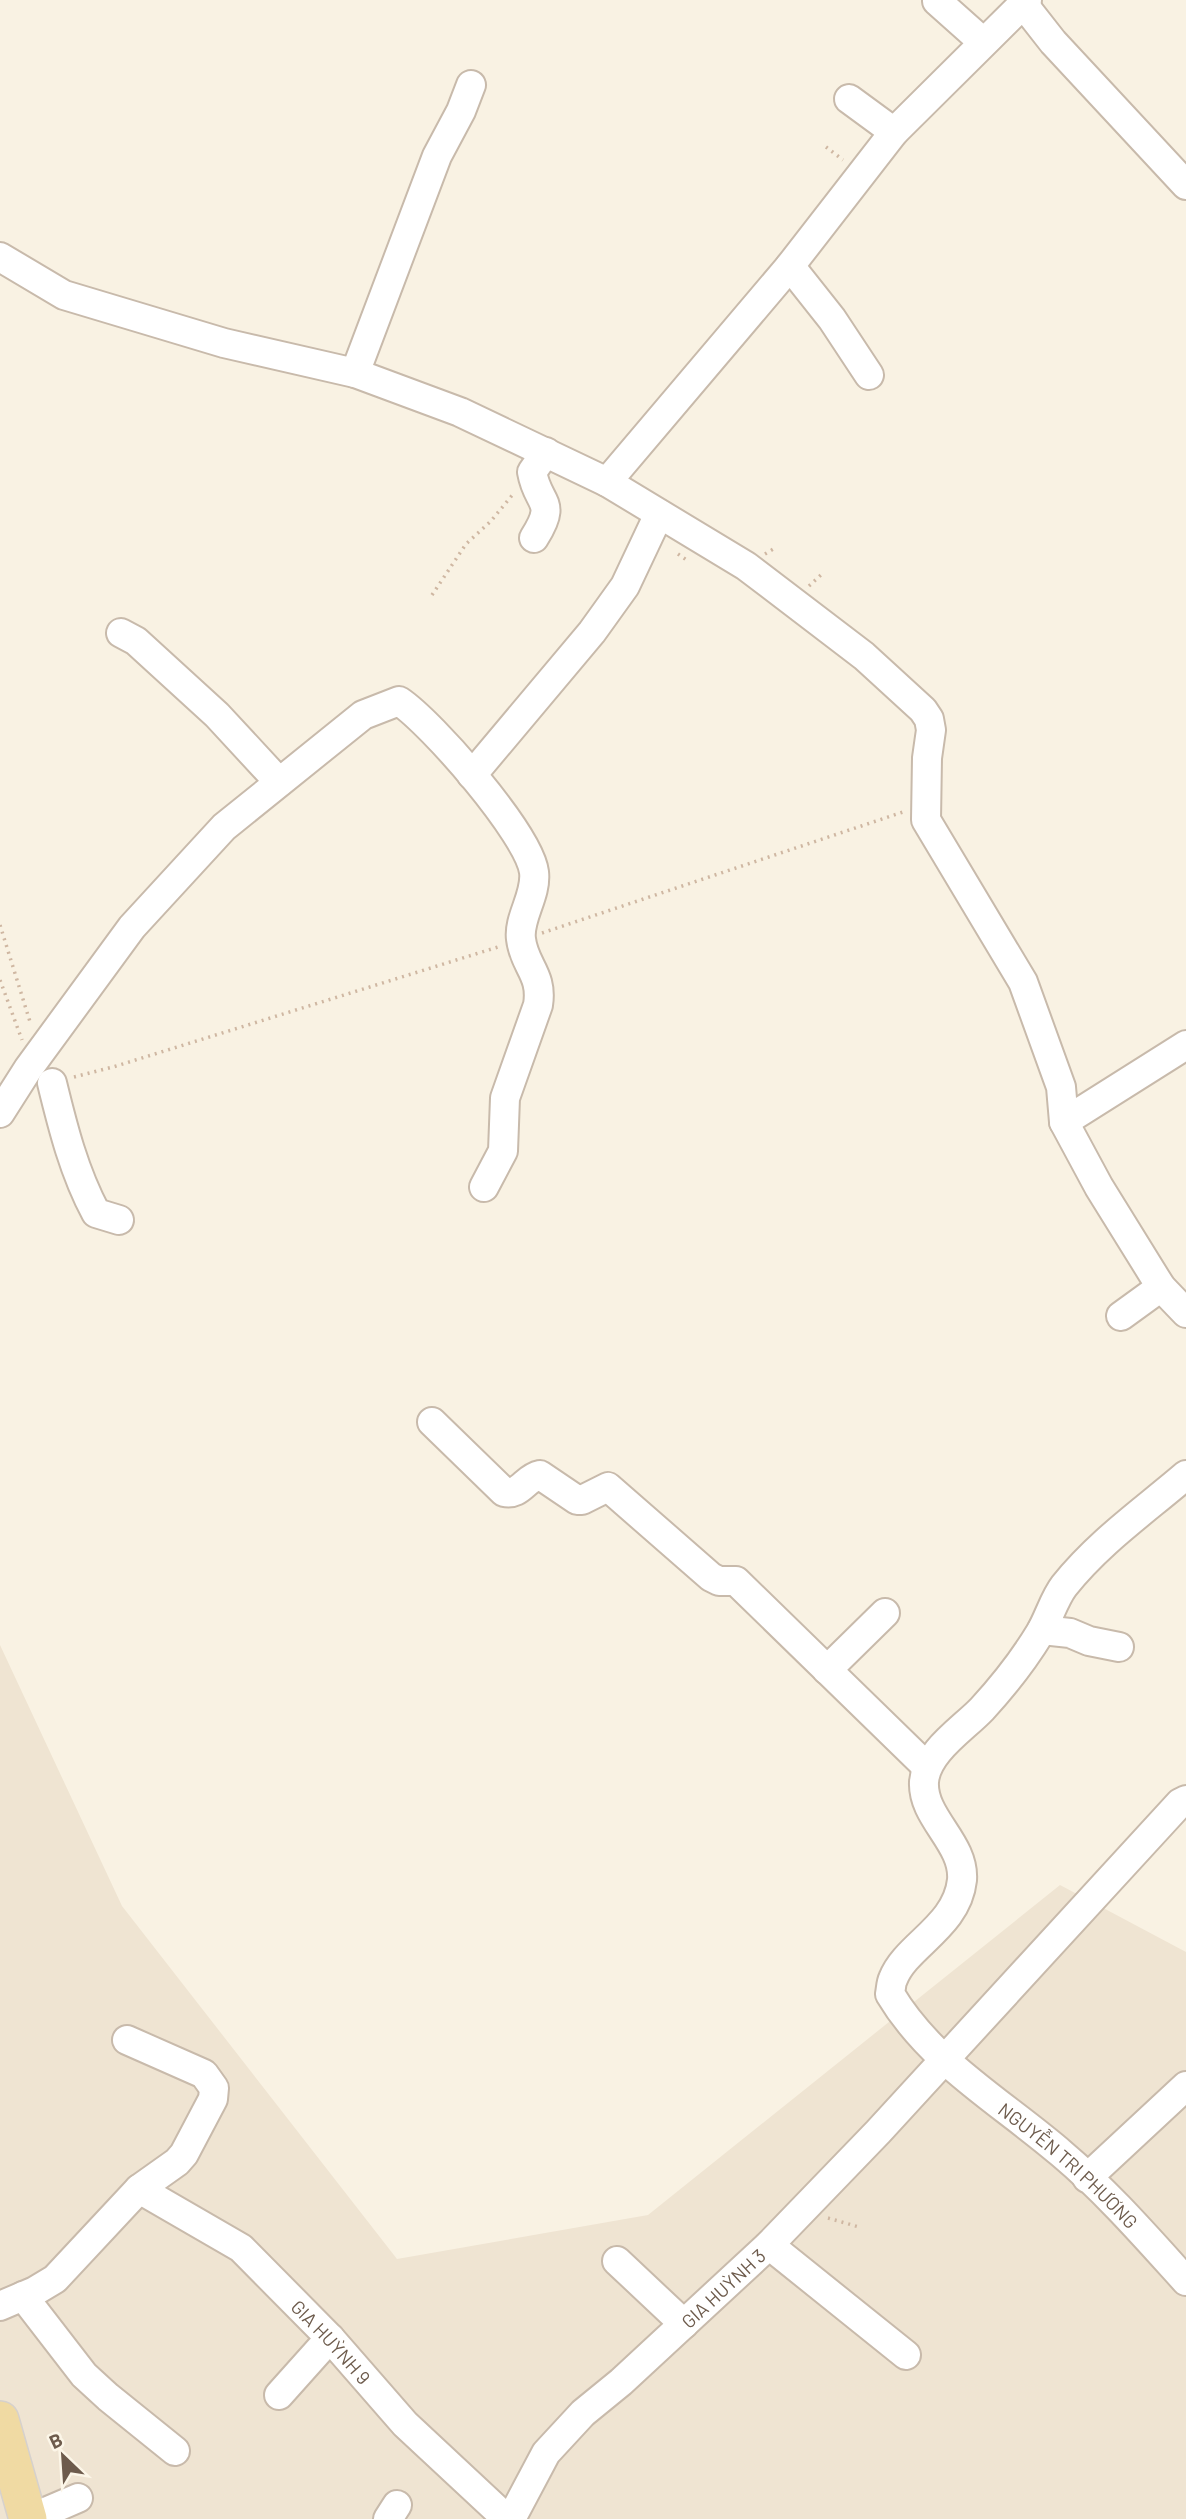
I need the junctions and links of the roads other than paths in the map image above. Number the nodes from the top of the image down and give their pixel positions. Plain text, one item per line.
1 (937, 1) edge
2 (1025, 3) edge
3 (983, 42) junction
4 (471, 85) dead end
5 (849, 99) dead end
6 (894, 132) junction
7 (1186, 185) edge
8 (0, 257) edge
9 (790, 266) junction
10 (355, 373) junction
11 (869, 374) dead end
12 (539, 462) junction
13 (607, 482) junction
14 (659, 514) junction
15 (534, 538) dead end
16 (121, 633) dead end
17 (472, 775) junction
18 (279, 782) junction
19 (1186, 1045) edge
20 (38, 1066) junction
21 (0, 1113) edge
22 (1064, 1122) junction
23 (484, 1187) dead end
24 (119, 1220) dead end
25 (1161, 1287) junction
26 (1186, 1312) edge
27 (1121, 1316) dead end
28 (432, 1422) dead end
29 (1186, 1475) edge
30 (885, 1613) dead end
31 (1042, 1630) junction
32 (1119, 1647) dead end
33 (827, 1670) junction
34 (927, 1767) junction
35 (1186, 1800) edge
36 (127, 2040) dead end
37 (943, 2060) junction
38 (1186, 2086) edge
39 (1087, 2178) junction
40 (139, 2189) junction
41 (769, 2245) junction
42 (617, 2261) dead end
43 (1186, 2281) edge
44 (12, 2301) edge
45 (684, 2324) junction
46 (330, 2338) junction
47 (906, 2355) dead end
48 (279, 2395) dead end
49 (0, 2420) edge
50 (175, 2451) dead end
51 (78, 2498) dead end
52 (28, 2519) edge
53 (509, 2519) edge

1 - 3 street
2 - 3 street
2 - 7 street
3 - 6 street
4 - 10 street
5 - 6 street
6 - 9 street
8 - 10 street
9 - 11 street
9 - 13 street
10 - 12 street
12 - 13 street
12 - 15 street
13 - 14 street
14 - 17 street
14 - 22 street
16 - 18 street
17 - 18 street
17 - 23 street
18 - 20 street
19 - 22 street
20 - 21 street
20 - 24 street
22 - 25 street
25 - 26 street
25 - 27 street
28 - 33 street
29 - 31 street
30 - 33 street
31 - 32 street
31 - 34 street
33 - 34 street
34 - 37 street, NGUYỄN TRI PHƯƠNG
35 - 37 street, GIA HUỲNH 3
36 - 40 street
37 - 39 street, NGUYỄN TRI PHƯƠNG
37 - 41 street, GIA HUỲNH 3
38 - 39 street
39 - 43 street, NGUYỄN TRI PHƯƠNG
40 - 44 street
40 - 46 street, GIA HUỲNH 9
41 - 45 street, GIA HUỲNH 3
41 - 47 street
42 - 45 street
44 - 50 street
45 - 53 street, GIA HUỲNH 3
46 - 48 street
46 - 53 street, GIA HUỲNH 9
49 - 52 main road
51 - 52 street

